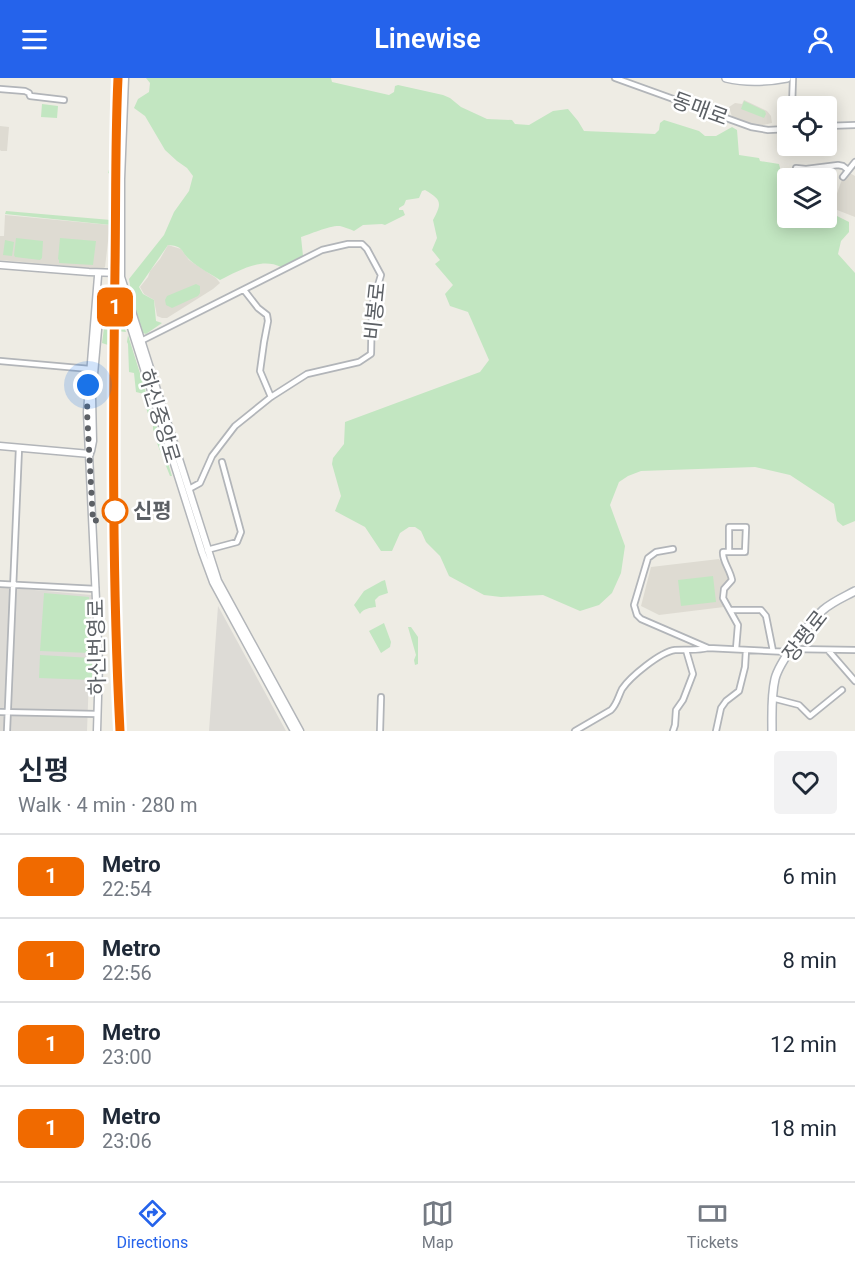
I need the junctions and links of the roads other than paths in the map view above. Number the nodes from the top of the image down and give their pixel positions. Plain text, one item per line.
1 (123, 78) edge
2 (615, 78) edge
3 (726, 78) edge
4 (787, 78) edge
5 (793, 78) edge
6 (0, 89) edge
7 (792, 96) edge
8 (64, 100) dead end
9 (855, 125) edge
10 (837, 126) edge
11 (777, 130) edge
12 (855, 162) edge
13 (814, 168) edge
14 (848, 170) junction
15 (843, 177) dead end
16 (0, 266) edge
17 (98, 276) junction
18 (118, 277) junction
19 (244, 290) junction
20 (96, 304) junction
21 (139, 341) junction
22 (0, 361) edge
23 (92, 369) junction
24 (271, 397) junction
25 (0, 446) edge
26 (20, 448) junction
27 (90, 454) junction
28 (222, 462) dead end
29 (186, 490) junction
30 (673, 549) dead end
31 (205, 551) junction
32 (729, 552) junction
33 (215, 581) junction
34 (0, 584) edge
35 (13, 585) junction
36 (96, 589) junction
37 (855, 591) edge
38 (730, 610) junction
39 (708, 648) junction
40 (736, 649) junction
41 (686, 650) junction
42 (746, 650) junction
43 (790, 650) junction
44 (828, 650) junction
45 (855, 650) edge
46 (773, 651) junction
47 (855, 681) edge
48 (842, 690) dead end
49 (381, 697) dead end
50 (772, 698) junction
51 (0, 712) edge
52 (8, 713) junction
53 (97, 714) junction
54 (7, 731) edge
55 (97, 731) edge
56 (294, 731) edge
57 (300, 731) edge
58 (380, 731) edge
59 (575, 731) edge
60 (673, 731) edge
61 (716, 731) edge
62 (772, 731) edge

1 - 18 street
2 - 11 street, 동매로
3 - 4 main road
5 - 7 street
6 - 8 street
9 - 10 street
12 - 14 street
13 - 14 street
14 - 15 street
16 - 17 street
16 - 18 street
17 - 18 street
17 - 20 street, 하신번영로
18 - 20 street
18 - 21 street
18 - 23 street, 하신번영로
19 - 21 street, 비봉로
19 - 24 street
19 - 24 street, 비봉로
20 - 23 street, 하신번영로
21 - 29 street
22 - 23 street
23 - 27 street, 하신번영로
24 - 29 street, 비봉로
25 - 26 street
26 - 27 street
26 - 35 street
27 - 36 street, 하신번영로
28 - 31 street
29 - 31 street
30 - 39 street
31 - 33 street
32 - 32 street
32 - 38 street
33 - 56 street
33 - 57 street
34 - 35 street
35 - 36 street
35 - 52 street
36 - 53 street, 하신번영로
37 - 43 main road, 장평로
38 - 40 street
38 - 46 street
39 - 40 street
39 - 41 street
40 - 42 street
41 - 59 street
41 - 60 street
42 - 46 street
42 - 61 street
43 - 44 street
43 - 46 street
43 - 50 main road, 장평로
44 - 45 street
44 - 47 street
48 - 50 street
49 - 58 street
50 - 62 main road, 장평로
51 - 52 street
52 - 53 street
52 - 54 street
53 - 55 street, 하신번영로

